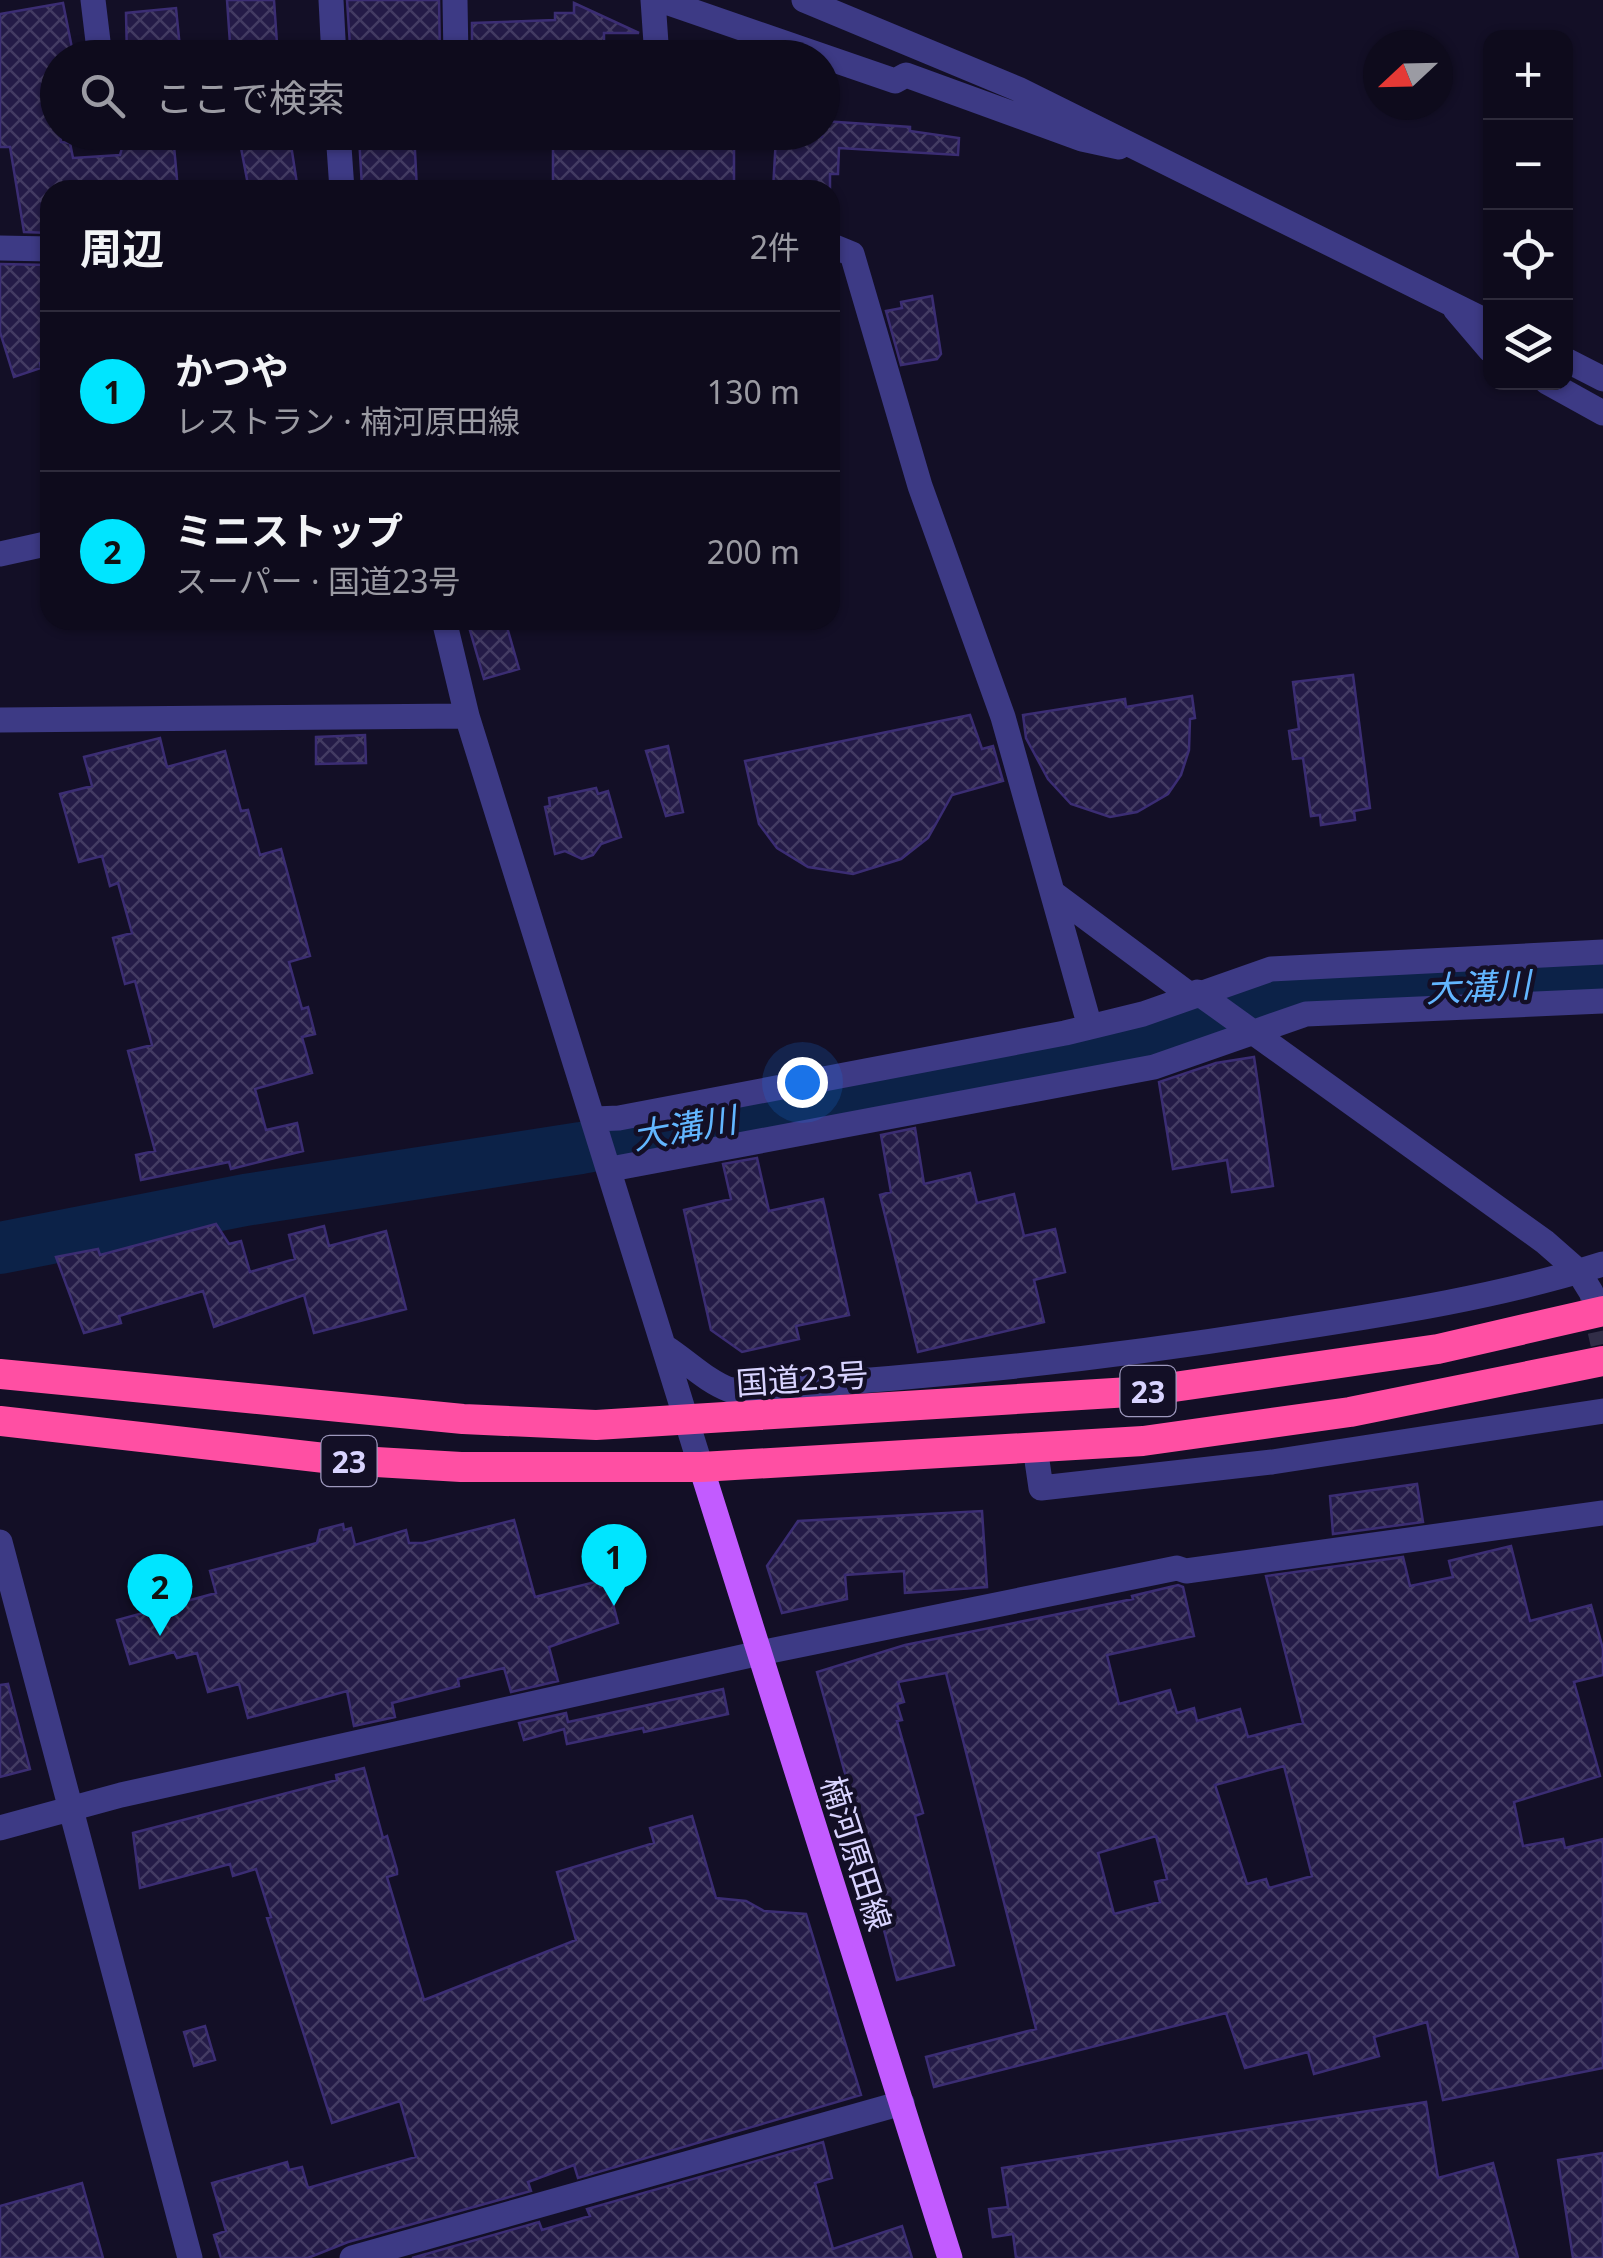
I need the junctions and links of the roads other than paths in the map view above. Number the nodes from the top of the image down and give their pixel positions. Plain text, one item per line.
1 (93, 0) edge
2 (332, 0) edge
3 (456, 0) edge
4 (635, 0) edge
5 (653, 0) edge
6 (804, 0) edge
7 (98, 40) edge
8 (333, 40) edge
9 (456, 40) edge
10 (656, 40) edge
11 (773, 40) edge
12 (840, 62) edge
13 (339, 150) edge
14 (1163, 157) junction
15 (341, 180) edge
16 (0, 248) edge
17 (840, 249) edge
18 (40, 250) edge
19 (1449, 302) junction
20 (1483, 319) edge
21 (1483, 342) edge
22 (1573, 364) edge
23 (1603, 379) edge
24 (1561, 390) edge
25 (1603, 413) edge
26 (40, 545) edge
27 (0, 554) edge
28 (447, 630) edge
29 (467, 716) junction
30 (0, 720) edge
31 (1053, 893) junction
32 (1603, 952) edge
33 (1197, 995) junction
34 (1603, 1002) edge
35 (1090, 1027) junction
36 (1251, 1032) junction
37 (596, 1122) junction
38 (610, 1165) junction
39 (1594, 1285) edge
40 (664, 1347) junction
41 (1603, 1360) edge
42 (0, 1374) edge
43 (1603, 1411) edge
44 (0, 1421) edge
45 (687, 1421) junction
46 (1035, 1447) junction
47 (701, 1467) junction
48 (1603, 1513) edge
49 (0, 1542) edge
50 (760, 1653) junction
51 (71, 1808) junction
52 (0, 1828) edge
53 (902, 2103) junction
54 (190, 2258) edge
55 (352, 2258) edge
56 (950, 2258) edge

1 - 7 street
2 - 8 street
3 - 9 street
4 - 5 street
5 - 10 street
5 - 11 street
6 - 14 street
12 - 14 street
13 - 15 street
14 - 19 street
16 - 18 street
17 - 31 street
19 - 20 street
19 - 21 street
22 - 23 street
24 - 25 street
26 - 27 street
28 - 29 street
29 - 30 street
29 - 37 street
31 - 33 street
31 - 35 street
32 - 33 street
33 - 35 street
33 - 36 street
34 - 36 street
35 - 37 street
36 - 38 street
36 - 39 street
37 - 38 street
38 - 40 street
39 - 40 street
39 - 45 highway, 国道23号 / 23
40 - 45 street
41 - 46 highway, 23
42 - 45 highway, 国道23号 / 23
43 - 46 street
44 - 47 highway, 23
45 - 47 street
46 - 47 highway, 23
47 - 50 main road, 楠河原田線
48 - 50 street
49 - 51 street
50 - 51 street
50 - 53 main road, 楠河原田線
51 - 52 street
51 - 54 street
53 - 55 street
53 - 56 main road, 楠河原田線

